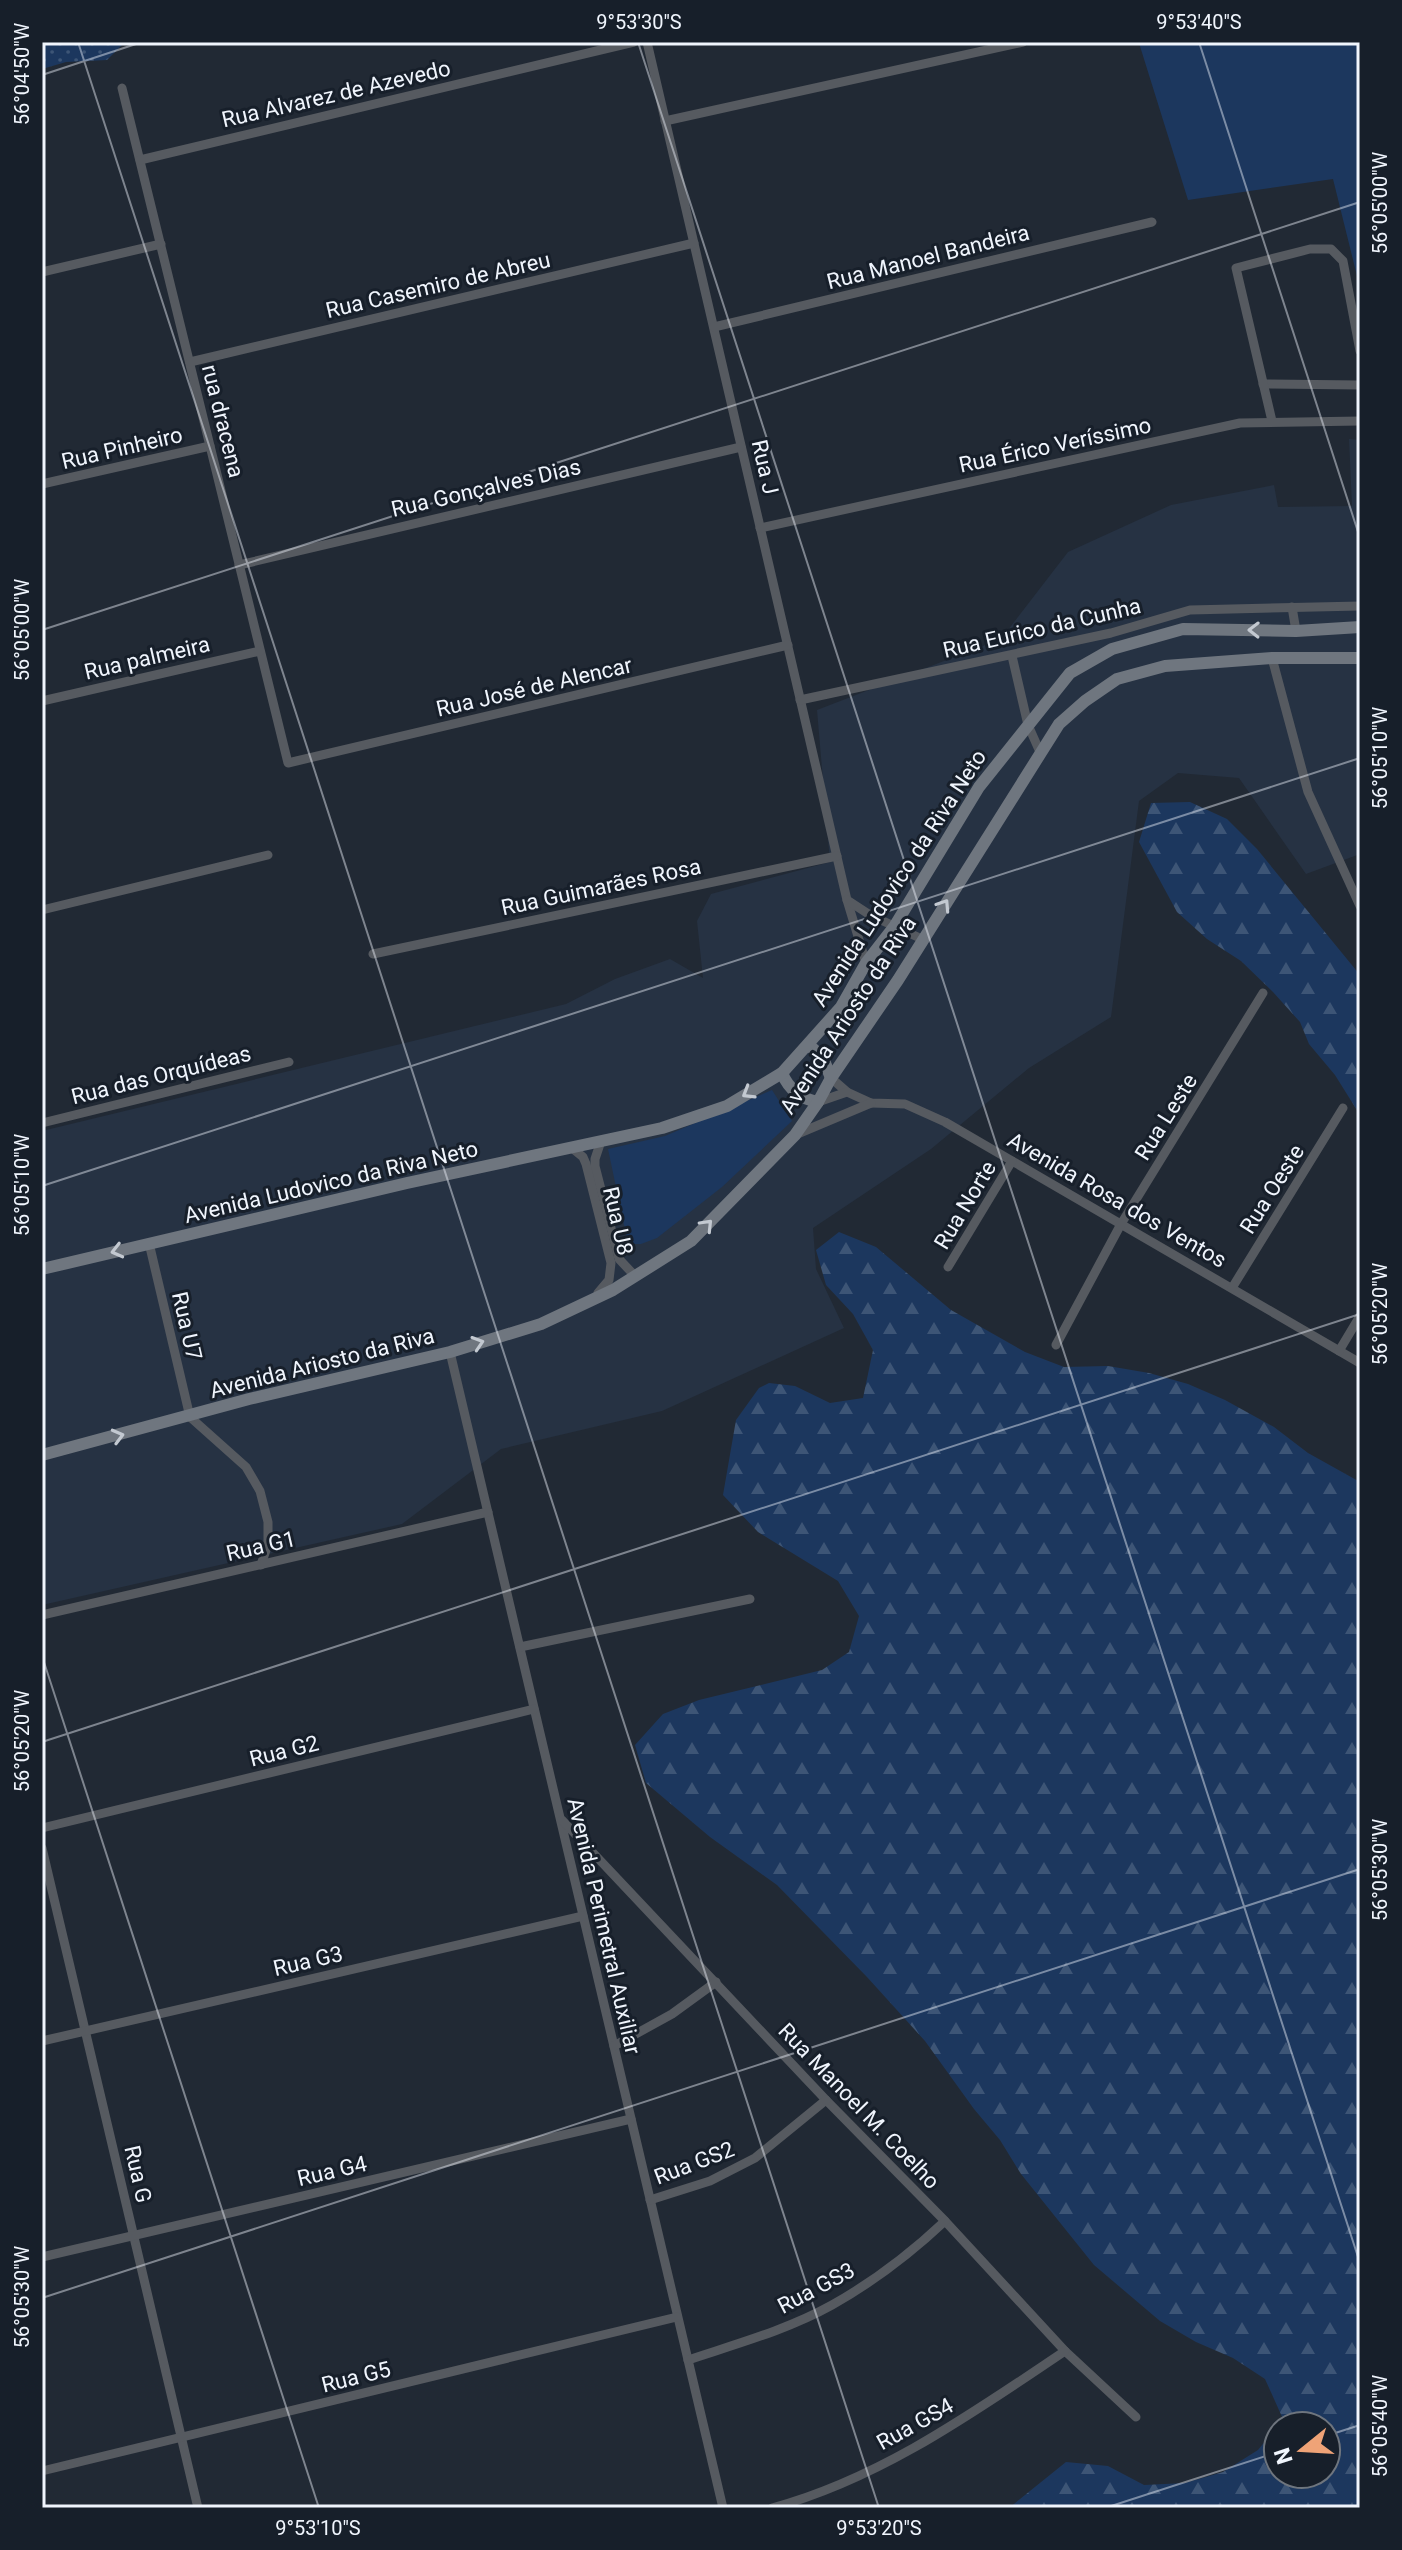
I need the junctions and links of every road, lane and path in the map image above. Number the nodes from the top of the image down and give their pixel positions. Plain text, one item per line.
1 (634, 42) edge
2 (647, 42) edge
3 (1023, 42) edge
4 (122, 88) dead end
5 (665, 121) junction
6 (140, 160) junction
7 (1152, 222) dead end
8 (694, 243) junction
9 (161, 244) junction
10 (42, 272) edge
11 (714, 327) junction
12 (1360, 351) edge
13 (190, 362) junction
14 (1263, 384) junction
15 (1360, 385) edge
16 (1272, 421) junction
17 (1360, 421) edge
18 (210, 446) junction
19 (741, 447) junction
20 (42, 484) edge
21 (760, 528) junction
22 (239, 565) junction
23 (1360, 606) edge
24 (1292, 607) junction
25 (1360, 627) edge
26 (1296, 631) junction
27 (1111, 633) junction
28 (788, 645) junction
29 (1112, 649) junction
30 (260, 651) junction
31 (1012, 656) junction
32 (1272, 658) junction
33 (1360, 658) edge
34 (800, 700) junction
35 (42, 701) edge
36 (1028, 725) junction
37 (1040, 752) junction
38 (288, 763) joint
39 (268, 855) dead end
40 (837, 856) junction
41 (847, 900) junction
42 (1360, 906) edge
43 (42, 910) edge
44 (894, 927) junction
45 (922, 939) junction
46 (373, 954) dead end
47 (866, 963) junction
48 (1263, 993) dead end
49 (809, 1045) junction
50 (289, 1062) dead end
51 (782, 1073) junction
52 (831, 1078) junction
53 (847, 1092) junction
54 (818, 1102) junction
55 (871, 1103) junction
56 (1343, 1108) dead end
57 (42, 1123) edge
58 (795, 1135) junction
59 (601, 1141) junction
60 (572, 1148) junction
61 (1012, 1161) junction
62 (603, 1214) junction
63 (1121, 1224) junction
64 (149, 1243) junction
65 (616, 1263) junction
66 (948, 1267) dead end
67 (42, 1269) edge
68 (635, 1276) junction
69 (1232, 1288) junction
70 (590, 1300) junction
71 (1360, 1316) edge
72 (1056, 1345) dead end
73 (1339, 1351) junction
74 (450, 1352) junction
75 (1360, 1363) edge
76 (190, 1417) junction
77 (42, 1455) edge
78 (488, 1512) junction
79 (261, 1565) junction
80 (750, 1599) dead end
81 (42, 1615) edge
82 (520, 1647) junction
83 (534, 1709) junction
84 (560, 1818) junction
85 (42, 1828) edge
86 (42, 1848) edge
87 (583, 1916) junction
88 (716, 1982) junction
89 (85, 2031) junction
90 (42, 2041) edge
91 (614, 2046) junction
92 (826, 2100) junction
93 (631, 2119) junction
94 (650, 2200) junction
95 (945, 2221) junction
96 (134, 2236) junction
97 (42, 2257) edge
98 (677, 2317) junction
99 (1065, 2351) junction
100 (688, 2360) junction
101 (1136, 2417) dead end
102 (182, 2437) junction
103 (42, 2471) edge
104 (198, 2508) edge
105 (723, 2508) edge
106 (772, 2508) edge

1 - 6 street, Rua Alvarez de Azevedo
2 - 5 street, Rua J
3 - 5 street
4 - 6 street, rua dracena
5 - 8 street, Rua J
6 - 9 street, rua dracena
7 - 11 street, Rua Manoel Bandeira
8 - 11 street, Rua J
8 - 13 street, Rua Casemiro de Abreu
9 - 10 street
9 - 13 street, rua dracena
11 - 19 street, Rua J
12 - 14 street
13 - 18 street, rua dracena
14 - 15 street
14 - 16 street
16 - 17 street, Rua Érico Veríssimo
16 - 21 street, Rua Érico Veríssimo
18 - 20 street, Rua Pinheiro
18 - 22 street, rua dracena
19 - 21 street, Rua J
19 - 22 street, Rua Gonçalves Dias
21 - 28 street, Rua J
22 - 30 street, rua dracena
23 - 24 street, Rua Eurico da Cunha
24 - 26 street
24 - 27 street, Rua Eurico da Cunha
25 - 26 street, Avenida Ludovico da Riva Neto
26 -> 29 street, Avenida Ludovico da Riva Neto
27 - 29 street
27 - 31 street, Rua Eurico da Cunha
28 - 34 street, Rua J
28 - 38 street, Rua José de Alencar
29 - 36 street, Avenida Ludovico da Riva Neto
30 - 35 street, Rua palmeira
30 - 38 street, rua dracena
31 - 34 street, Rua Eurico da Cunha
31 - 36 street
32 - 33 street, Avenida Ariosto da Riva
32 - 37 street, Avenida Ariosto da Riva
32 - 42 street
34 - 40 street, Rua J
36 - 37 street
36 - 44 street, Avenida Ludovico da Riva Neto
45 -> 37 street, Avenida Ariosto da Riva
39 - 43 street
40 - 41 street, Rua J
40 - 46 street, Rua Guimarães Rosa
41 - 44 street
41 - 47 street, Rua J
44 - 45 street
44 - 47 street, Avenida Ludovico da Riva Neto
45 - 52 street, Avenida Ariosto da Riva
47 - 49 street, Avenida Ludovico da Riva Neto
48 - 63 street, Rua Leste
49 - 51 street, Avenida Ludovico da Riva Neto
49 - 52 street
50 - 57 street, Rua das Orquídeas
51 - 54 street
51 -> 59 street, Avenida Ludovico da Riva Neto
52 - 53 street, Avenida Rosa dos Ventos
52 - 54 street, Avenida Ariosto da Riva
53 - 54 street
53 - 55 street, Avenida Rosa dos Ventos
54 - 58 street, Avenida Ariosto da Riva
55 - 58 street
55 - 61 street, Avenida Rosa dos Ventos
56 - 69 street, Rua Oeste
68 -> 58 street, Avenida Ariosto da Riva
59 - 60 street, Avenida Ludovico da Riva Neto
59 - 62 street, Rua U8
60 - 62 street, Rua U8
60 - 64 street, Avenida Ludovico da Riva Neto
61 - 63 street, Avenida Rosa dos Ventos
61 - 66 street, Rua Norte
62 - 65 street, Rua U8
63 - 69 street, Avenida Rosa dos Ventos
63 - 72 street, Rua Leste
64 -> 67 street, Avenida Ludovico da Riva Neto
64 - 76 street, Rua U7
65 - 68 street, Rua U8
65 - 70 street, Rua U8
68 - 70 street, Avenida Ariosto da Riva
69 - 73 street, Avenida Rosa dos Ventos
74 -> 70 street, Avenida Ariosto da Riva
71 - 73 street
73 - 75 street, Avenida Rosa dos Ventos
74 - 76 street, Avenida Ariosto da Riva
74 - 78 street, Avenida Perimetral Auxiliar
77 -> 76 street, Avenida Ariosto da Riva
76 - 79 street
78 - 79 street, Rua G1
78 - 82 street, Avenida Perimetral Auxiliar
79 - 81 street, Rua G1
80 - 82 street
82 - 83 street, Avenida Perimetral Auxiliar
83 - 84 street, Avenida Perimetral Auxiliar
83 - 85 street, Rua G2
84 - 87 street, Avenida Perimetral Auxiliar
84 - 88 street, Rua Manoel M. Coelho
86 - 89 street, Rua G
87 - 89 street, Rua G3
87 - 91 street, Avenida Perimetral Auxiliar
88 - 91 street
88 - 92 street, Rua Manoel M. Coelho
89 - 90 street, Rua G3
89 - 96 street, Rua G
91 - 93 street, Avenida Perimetral Auxiliar
92 - 94 street, Rua GS2
92 - 95 street, Rua Manoel M. Coelho
93 - 94 street, Avenida Perimetral Auxiliar
93 - 96 street, Rua G4
94 - 98 street, Avenida Perimetral Auxiliar
95 - 99 street, Rua Manoel M. Coelho
95 - 100 street, Rua GS3
96 - 97 street, Rua G4
96 - 102 street, Rua G
98 - 100 street, Avenida Perimetral Auxiliar
98 - 102 street, Rua G5
99 - 101 street, Rua Manoel M. Coelho
99 - 106 street, Rua GS4
100 - 105 street, Avenida Perimetral Auxiliar
102 - 103 street, Rua G5
102 - 104 street, Rua G

